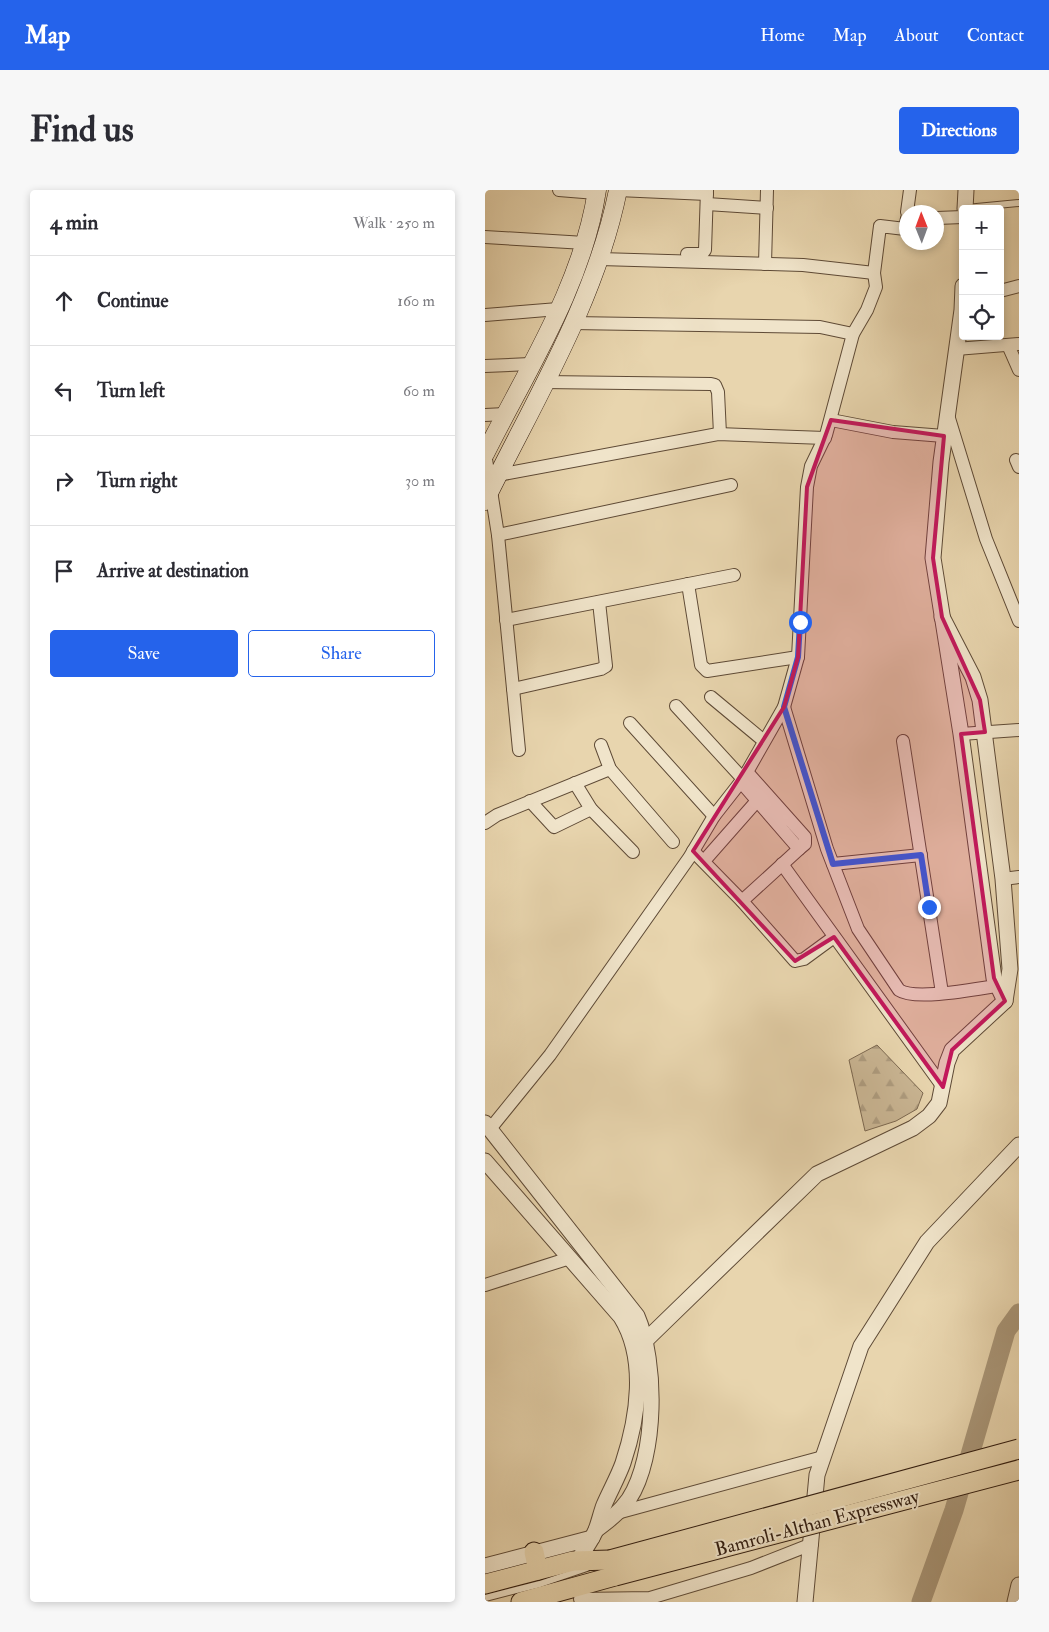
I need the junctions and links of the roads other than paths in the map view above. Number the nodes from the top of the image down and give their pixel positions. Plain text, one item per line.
1 (559, 190) edge
2 (618, 190) edge
3 (767, 190) edge
4 (910, 190) edge
5 (966, 190) edge
6 (596, 192) edge
7 (707, 196) edge
8 (1019, 203) edge
9 (908, 205) edge
10 (965, 205) edge
11 (997, 205) edge
12 (767, 208) junction
13 (959, 217) edge
14 (944, 218) edge
15 (899, 225) edge
16 (485, 237) edge
17 (585, 243) junction
18 (656, 253) dead end
19 (600, 260) junction
20 (765, 264) junction
21 (874, 273) junction
22 (1019, 286) edge
23 (1004, 290) edge
24 (558, 309) junction
25 (485, 315) edge
26 (572, 323) junction
27 (853, 334) junction
28 (959, 334) edge
29 (1013, 345) edge
30 (957, 350) junction
31 (531, 364) junction
32 (485, 366) edge
33 (1019, 370) edge
34 (543, 382) junction
35 (948, 413) junction
36 (505, 414) junction
37 (485, 415) edge
38 (831, 420) junction
39 (720, 434) junction
40 (945, 436) junction
41 (825, 438) junction
42 (485, 454) edge
43 (731, 485) dead end
44 (491, 488) edge
45 (498, 535) junction
46 (734, 575) dead end
47 (687, 584) junction
48 (599, 602) junction
49 (942, 617) junction
50 (506, 620) junction
51 (1019, 621) edge
52 (798, 657) junction
53 (513, 689) junction
54 (711, 697) dead end
55 (676, 706) dead end
56 (784, 707) junction
57 (630, 723) dead end
58 (1019, 730) edge
59 (985, 732) junction
60 (961, 734) junction
61 (764, 741) junction
62 (903, 741) dead end
63 (601, 745) dead end
64 (519, 750) dead end
65 (611, 769) junction
66 (743, 777) junction
67 (575, 783) junction
68 (761, 796) junction
69 (530, 801) junction
70 (591, 808) junction
71 (714, 816) junction
72 (485, 823) edge
73 (673, 842) dead end
74 (633, 852) dead end
75 (693, 852) junction
76 (921, 855) junction
77 (704, 861) junction
78 (782, 864) junction
79 (833, 864) junction
80 (1019, 877) edge
81 (1003, 879) junction
82 (742, 900) junction
83 (834, 937) junction
84 (997, 986) junction
85 (942, 993) junction
86 (1005, 1001) junction
87 (943, 1087) junction
88 (488, 1126) edge
89 (1019, 1145) edge
90 (485, 1161) edge
91 (570, 1258) junction
92 (485, 1285) edge
93 (646, 1340) junction
94 (1019, 1449) edge
95 (823, 1457) junction
96 (1019, 1470) edge
97 (617, 1513) junction
98 (594, 1534) junction
99 (812, 1544) junction
100 (578, 1560) junction
101 (485, 1566) edge
102 (613, 1568) junction
103 (537, 1569) junction
104 (485, 1584) edge
105 (1019, 1585) edge
106 (583, 1592) junction
107 (485, 1598) edge
108 (521, 1602) edge
109 (805, 1602) edge
110 (1015, 1602) edge

1 - 6 street
2 - 7 street
2 - 19 main road
3 - 12 street
4 - 9 street
5 - 10 street
6 - 17 main road
7 - 12 street
7 - 18 street
8 - 11 lane
12 - 20 street
13 - 14 street
15 - 21 street
16 - 17 street
17 - 24 main road
19 - 20 street
19 - 26 main road
20 - 21 street
21 - 27 street
22 - 23 street
24 - 25 street
24 - 31 main road
26 - 27 street
26 - 34 main road
27 - 38 street
28 - 30 street
29 - 30 street
29 - 33 street
30 - 35 street
31 - 32 street
31 - 36 main road
34 - 39 street
34 - 44 main road
35 - 40 street
35 - 51 street
36 - 37 street
36 - 42 main road
38 - 40 street
38 - 41 street
39 - 41 street
39 - 44 street
40 - 49 street
41 - 52 street
42 - 44 street
43 - 45 street
44 - 45 street
45 - 50 street
46 - 47 street
47 - 48 street
47 - 52 street
48 - 50 street
48 - 53 street
49 - 59 street
49 - 60 street
50 - 53 street
52 - 56 street
53 - 64 street
54 - 61 street
55 - 66 street
56 - 61 street
56 - 79 street
57 - 71 street
58 - 59 street
59 - 60 street
59 - 81 street
60 - 84 street
61 - 66 street
62 - 76 street
63 - 65 street
65 - 67 street
65 - 73 street
66 - 68 street
66 - 71 street
67 - 69 street
67 - 70 street
68 - 77 street
68 - 78 street
69 - 70 street
69 - 72 street
70 - 74 street
71 - 75 street
75 - 77 street
75 - 88 street
76 - 79 street
76 - 85 street
77 - 82 street
78 - 82 street
78 - 83 street
79 - 85 street
80 - 81 street
81 - 86 street
82 - 83 street
83 - 87 street
84 - 85 street
84 - 86 street
86 - 87 street
87 - 93 street
88 - 93 street
89 - 95 street
90 - 91 street
91 - 92 street
91 - 98 street
93 - 97 street
94 - 102 main road, bridge
95 - 97 street
95 - 99 street
96 - 102 main road, Bamroli-Althan Expressway, bridge
97 - 98 street
98 - 100 street
98 - 103 street
99 - 106 street
99 - 109 street
100 - 102 main road
100 - 103 main road
101 - 103 street
102 - 103 lane
102 - 103 lane
102 - 106 main road
103 - 104 main road
103 - 107 lane
105 - 110 street
106 - 108 main road

